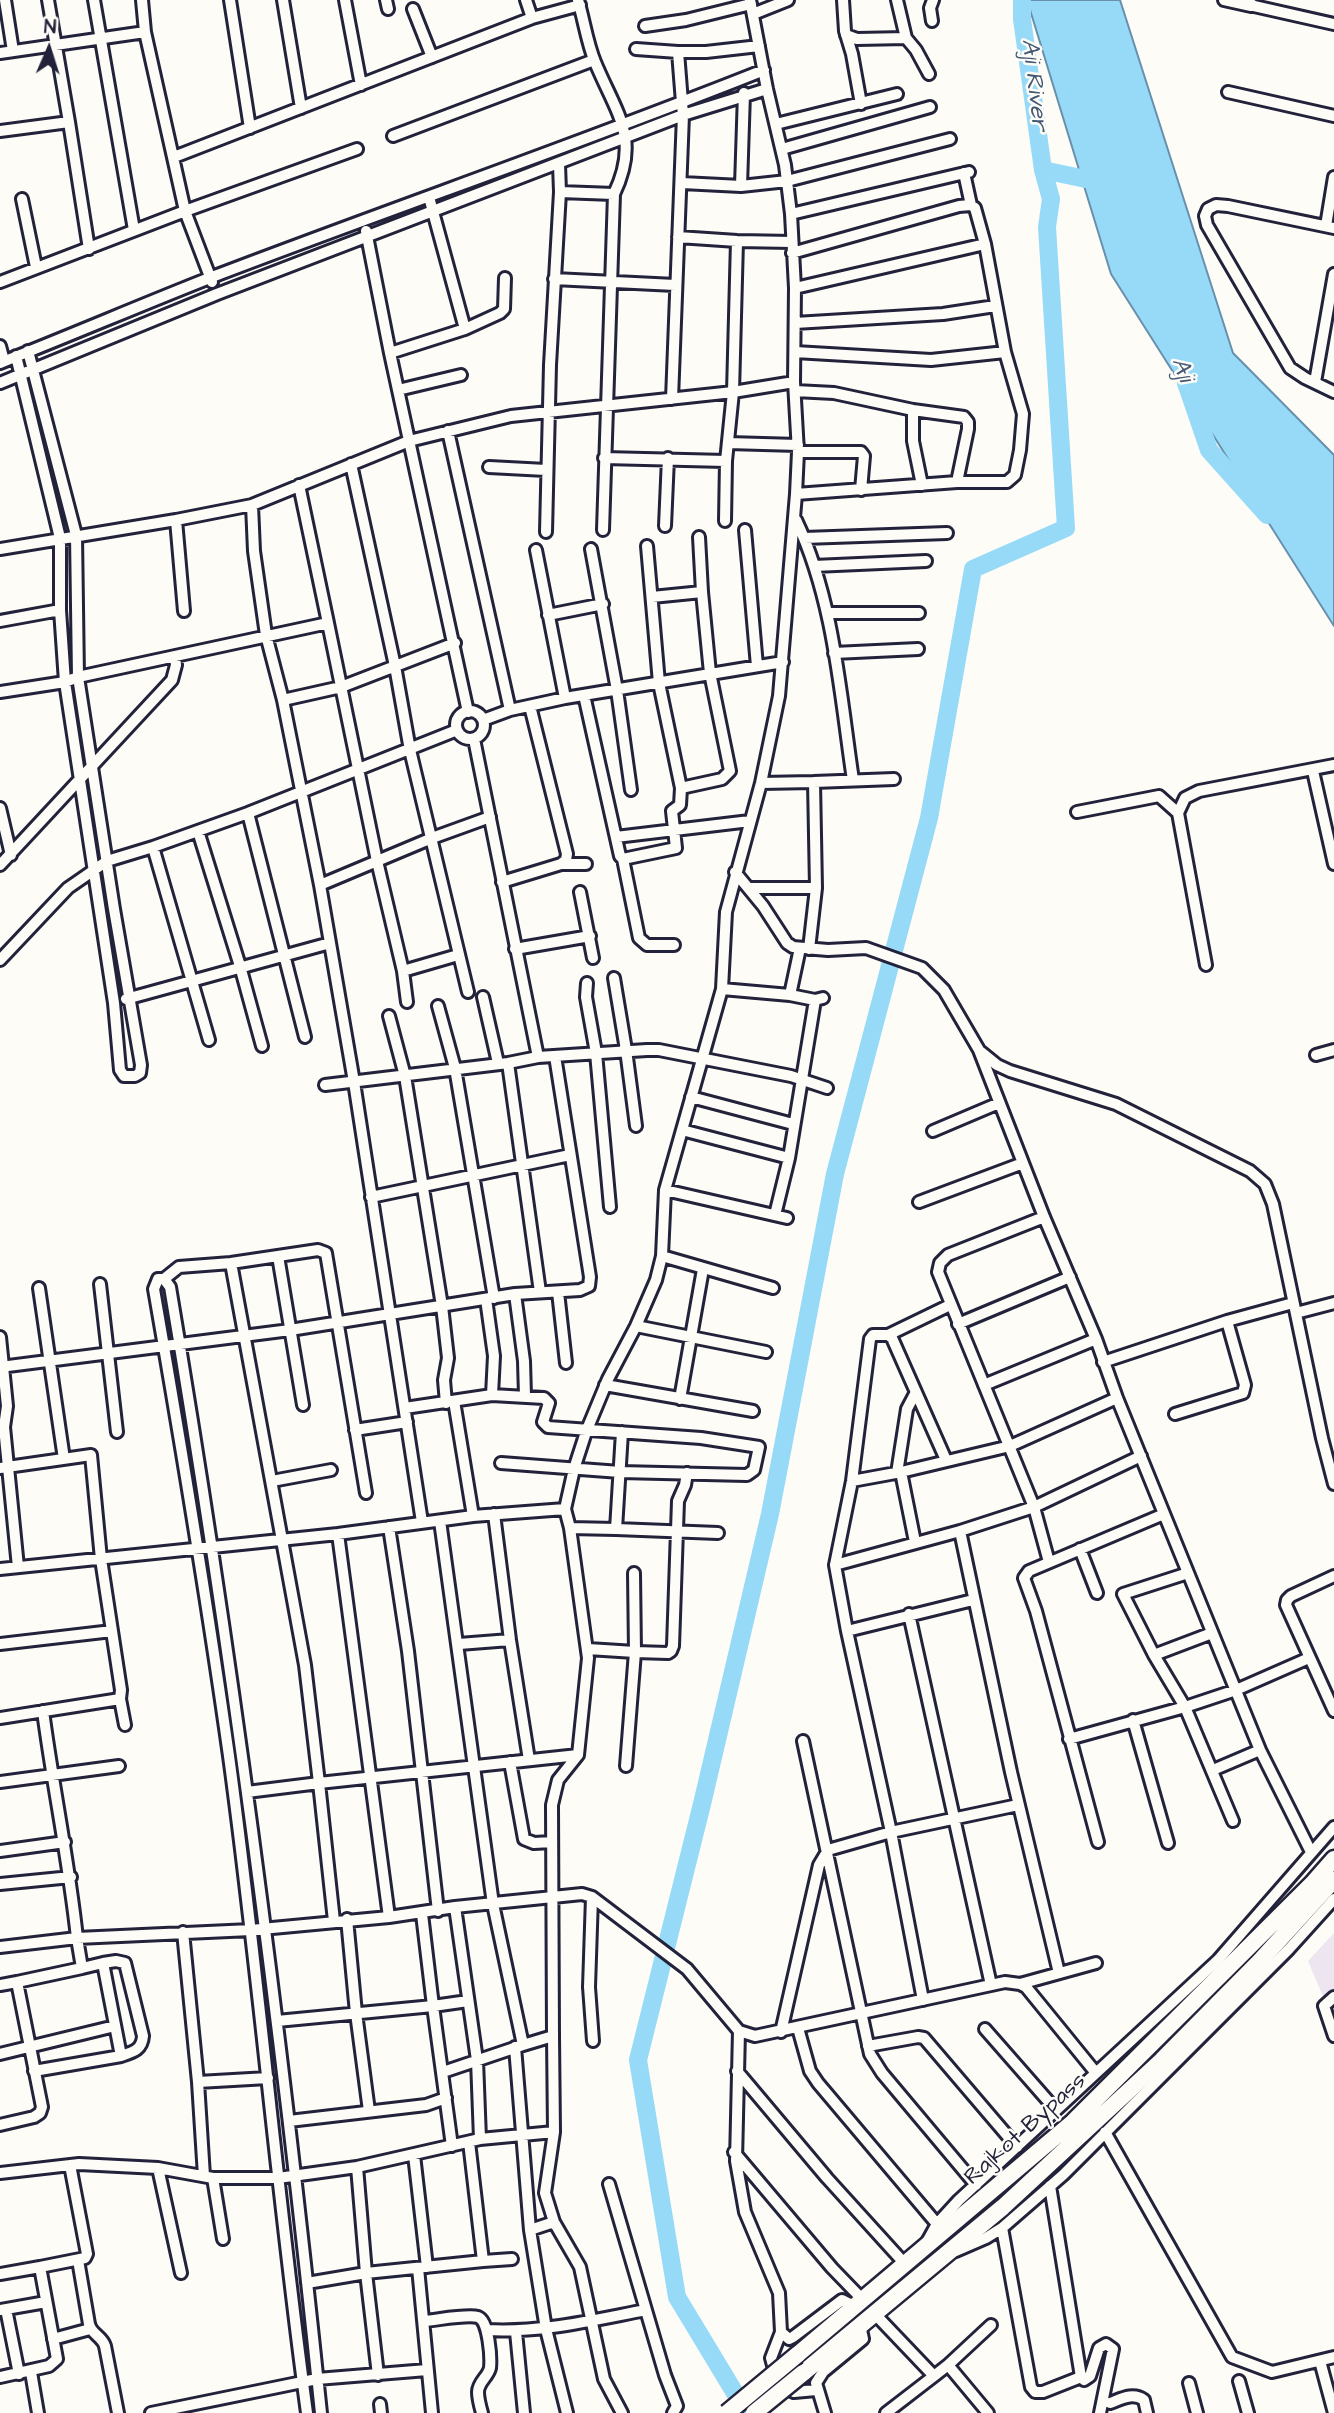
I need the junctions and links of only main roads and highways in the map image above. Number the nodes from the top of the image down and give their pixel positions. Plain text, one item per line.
1 (1334, 1859) edge
2 (1334, 1880) edge
3 (727, 2413) edge
4 (754, 2413) edge

1 - 3 highway, Rajkot Bypass, bridge
2 - 4 highway, Rajkot Bypass, bridge

